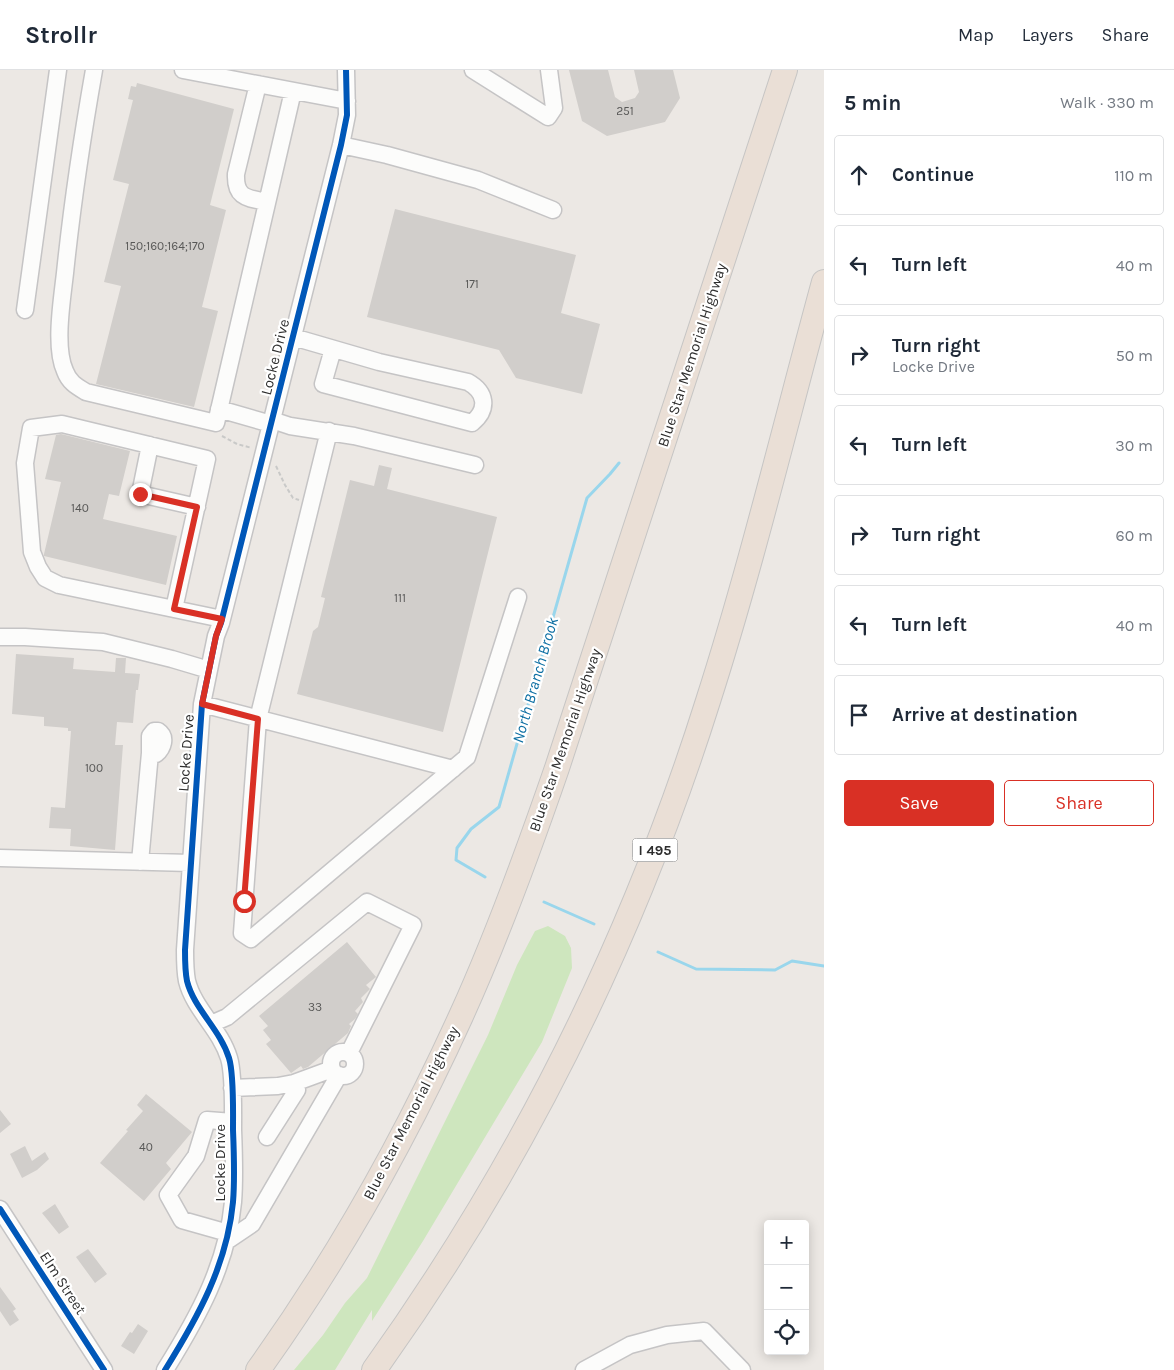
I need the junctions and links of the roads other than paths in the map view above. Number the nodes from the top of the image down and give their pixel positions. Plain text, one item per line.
1 (58, 70) edge
2 (94, 70) edge
3 (183, 70) edge
4 (346, 70) edge
5 (473, 70) edge
6 (549, 70) edge
7 (785, 70) edge
8 (258, 84) junction
9 (293, 91) junction
10 (348, 101) junction
11 (341, 144) junction
12 (267, 202) junction
13 (553, 210) dead end
14 (824, 282) edge
15 (26, 310) dead end
16 (293, 337) junction
17 (332, 349) junction
18 (218, 416) junction
19 (271, 422) junction
20 (329, 432) junction
21 (150, 445) junction
22 (475, 465) dead end
23 (197, 507) junction
24 (518, 597) dead end
25 (174, 609) junction
26 (222, 619) junction
27 (0, 637) edge
28 (209, 670) junction
29 (202, 704) junction
30 (258, 719) junction
31 (150, 753) dead end
32 (453, 769) junction
33 (0, 858) edge
34 (140, 862) junction
35 (191, 864) junction
36 (211, 1024) junction
37 (335, 1072) junction
38 (294, 1083) junction
39 (232, 1088) junction
40 (233, 1122) junction
41 (267, 1137) dead end
42 (0, 1209) edge
43 (227, 1237) junction
44 (738, 1369) edge
45 (104, 1370) edge
46 (165, 1370) edge
47 (258, 1370) edge
48 (374, 1370) edge
49 (584, 1370) edge

1 - 15 street
2 - 18 street
3 - 8 street
4 - 10 street, Locke Drive
5 - 6 street
7 - 47 highway, Blue Star Memorial Highway
8 - 9 street
8 - 12 street
9 - 10 street
9 - 12 street
10 - 11 street, Locke Drive
11 - 13 street
11 - 16 street, Locke Drive
12 - 18 street
14 - 48 highway, I 495
16 - 17 street
16 - 19 street, Locke Drive
17 - 17 street
18 - 19 street
19 - 20 street
19 - 26 street, Locke Drive
20 - 22 street
20 - 30 street
21 - 23 street
21 - 23 street
21 - 25 street
23 - 25 street
24 - 32 street
25 - 26 street
26 - 28 street, Locke Drive
27 - 28 street
28 - 29 street, Locke Drive
29 - 30 street
29 - 35 street, Locke Drive
30 - 32 street
30 - 32 street
31 - 34 street
33 - 34 street
34 - 35 street
35 - 36 street, Locke Drive
36 - 37 street
36 - 39 street, Locke Drive
37 - 38 street
37 - 43 street
38 - 39 street
38 - 41 street
39 - 40 street, Locke Drive
40 - 43 street, Locke Drive
40 - 43 street
42 - 45 street, Elm Street
43 - 46 street, Locke Drive
44 - 49 street

